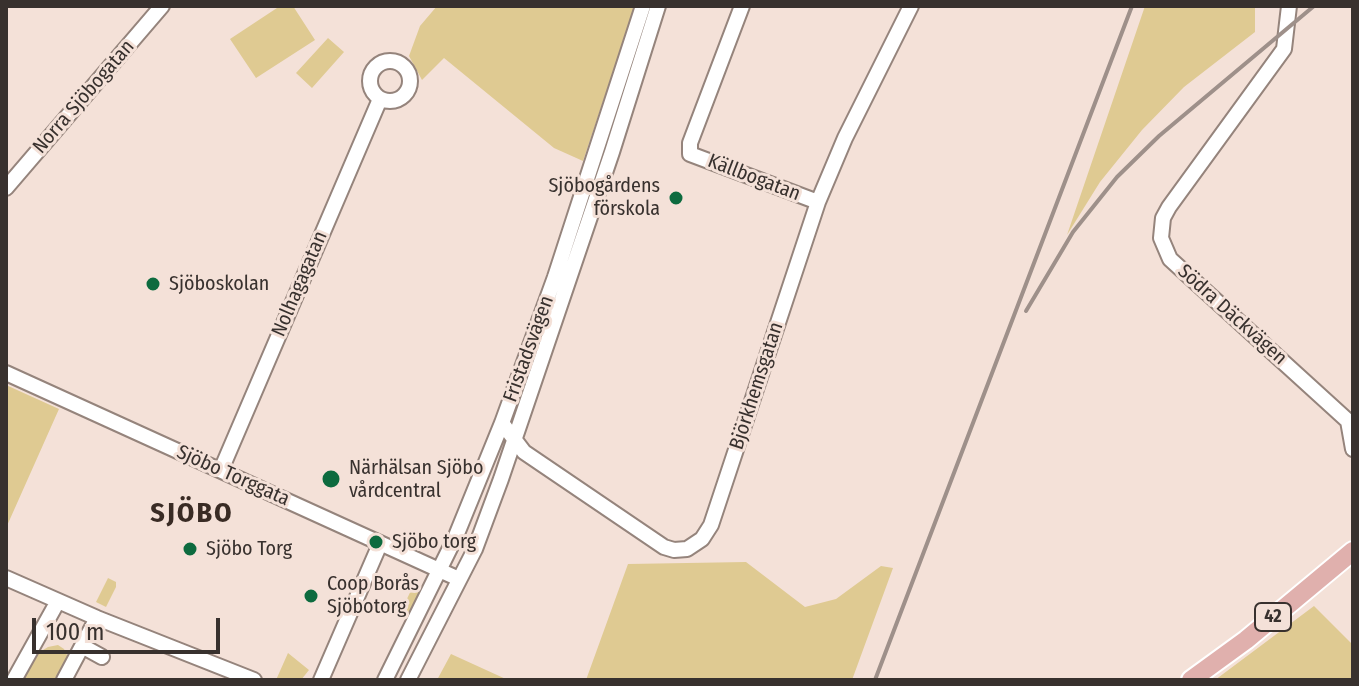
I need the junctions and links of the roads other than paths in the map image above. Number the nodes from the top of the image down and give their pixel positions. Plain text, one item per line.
1 (162, 6) edge
2 (643, 6) edge
3 (658, 6) edge
4 (742, 6) edge
5 (911, 6) edge
6 (1289, 6) edge
7 (380, 99) dead end
8 (6, 188) edge
9 (818, 202) junction
10 (6, 373) edge
11 (502, 423) junction
12 (513, 438) junction
13 (1353, 449) edge
14 (221, 470) junction
15 (380, 544) junction
16 (1353, 551) edge
17 (439, 570) junction
18 (6, 578) edge
19 (459, 579) junction
20 (58, 601) junction
21 (97, 618) junction
22 (82, 646) junction
23 (102, 657) dead end
24 (228, 675) edge
25 (14, 680) edge
26 (64, 680) edge
27 (254, 680) edge
28 (321, 680) edge
29 (385, 680) edge
30 (408, 680) edge
31 (1191, 680) edge

1 - 8 street, Norra Sjöbogatan
2 - 11 street, Fristadsvägen
3 - 12 street, Fristadsvägen
4 - 9 street, Källbogatan
5 - 9 street, Björkhemsgatan
6 - 13 street, Södra Däckvägen
7 - 14 street, Nolhagagatan
9 - 12 street, Björkhemsgatan
10 - 14 street, Sjöbo Torggata
11 - 12 street, Björkhemsgatan
11 - 17 street, Fristadsvägen
12 - 19 street, Fristadsvägen
14 - 15 street, Sjöbo Torggata
15 - 17 street, Sjöbo Torggata
15 - 28 street
16 - 31 main road, 42
17 - 19 street, Sjöbo Torggata
17 - 29 street, Fristadsvägen
18 - 20 street
19 - 30 street, Fristadsvägen
20 - 21 street
20 - 25 street
21 - 22 street
21 - 24 street
22 - 23 street
22 - 26 street
24 - 27 street

